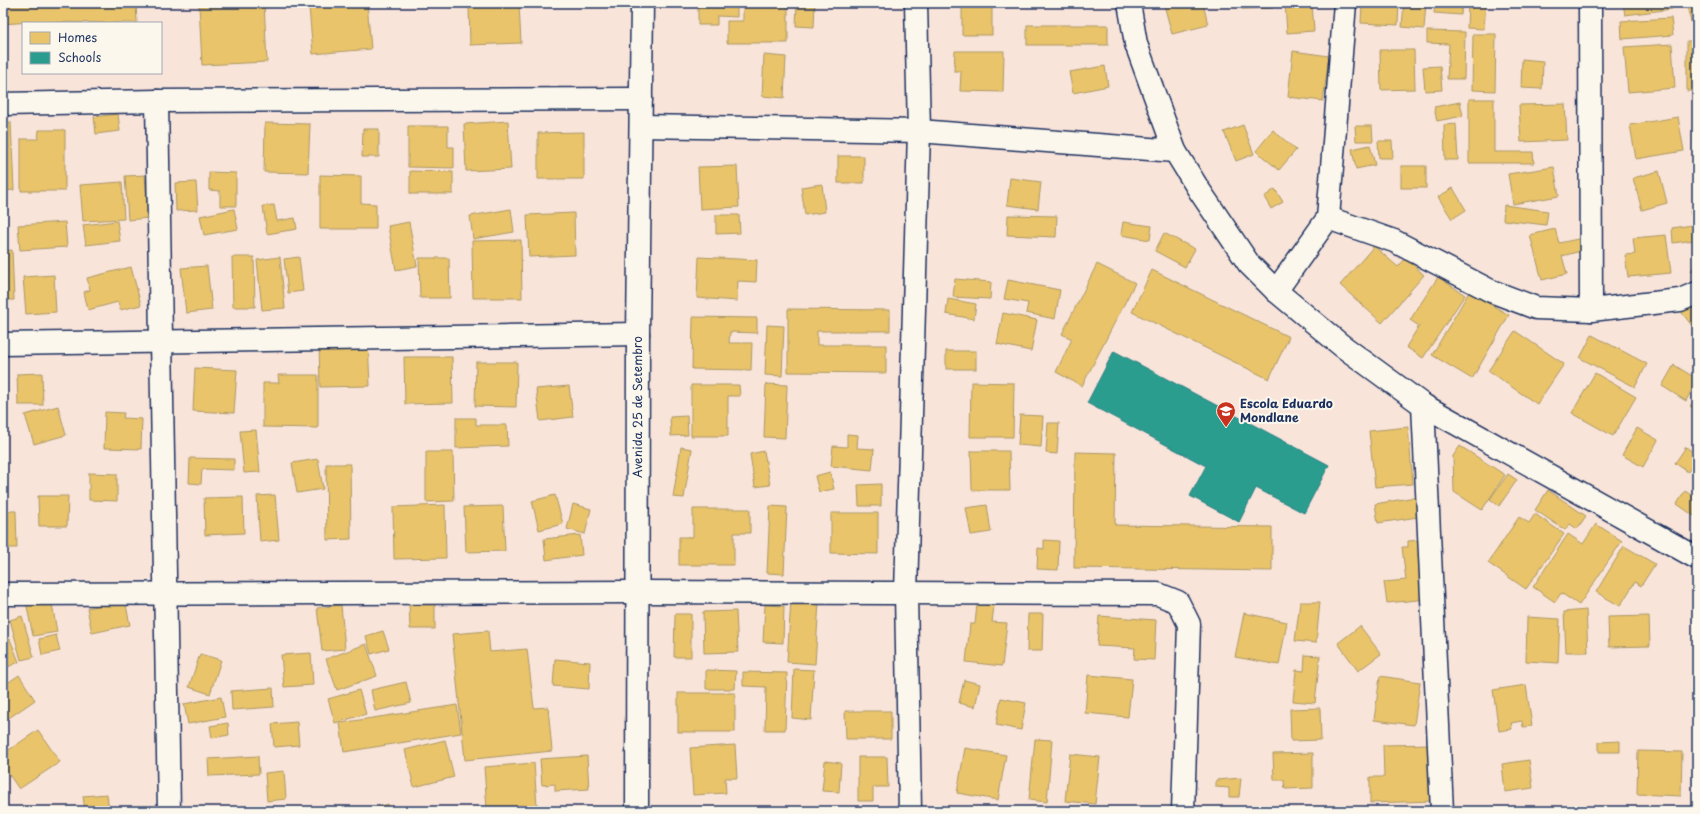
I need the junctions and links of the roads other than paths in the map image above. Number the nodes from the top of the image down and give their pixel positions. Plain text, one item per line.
1 (642, 3) edge
2 (916, 3) edge
3 (1129, 3) edge
4 (1345, 3) edge
5 (1590, 3) edge
6 (642, 99) junction
7 (157, 100) junction
8 (3, 104) edge
9 (641, 126) junction
10 (918, 131) junction
11 (1175, 151) junction
12 (1328, 218) junction
13 (1276, 291) junction
14 (1697, 293) edge
15 (1591, 310) junction
16 (638, 334) junction
17 (162, 340) junction
18 (3, 344) edge
19 (1423, 405) junction
20 (1697, 558) edge
21 (638, 592) junction
22 (165, 593) junction
23 (906, 593) junction
24 (3, 594) edge
25 (169, 811) edge
26 (637, 811) edge
27 (910, 811) edge
28 (1183, 811) edge
29 (1442, 811) edge

1 - 6 street, Avenida 25 de Setembro
2 - 10 street
3 - 11 street
4 - 12 street
5 - 15 street
6 - 7 street
6 - 9 street, Avenida 25 de Setembro
7 - 8 street
7 - 17 street
9 - 10 street
9 - 16 street, Avenida 25 de Setembro
10 - 11 street
10 - 23 street
11 - 13 street
12 - 13 street
12 - 15 street
13 - 19 street
14 - 15 street
16 - 17 street
16 - 21 street, Avenida 25 de Setembro
17 - 18 street
17 - 22 street
19 - 20 street
19 - 29 street
21 - 22 street
21 - 23 street
21 - 26 street, Avenida 25 de Setembro
22 - 24 street
22 - 25 street
23 - 27 street
23 - 28 street

